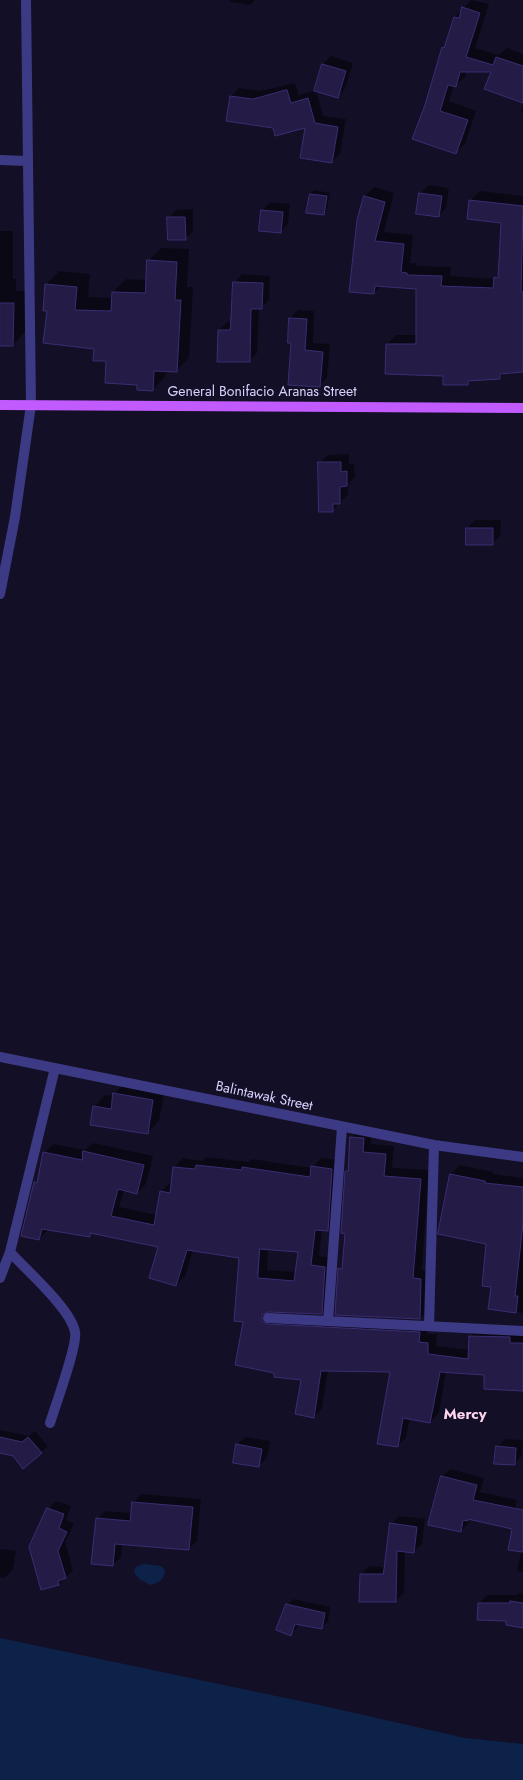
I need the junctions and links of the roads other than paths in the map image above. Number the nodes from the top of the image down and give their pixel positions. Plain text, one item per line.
1 (26, 0) edge
2 (0, 160) edge
3 (28, 161) junction
4 (0, 405) edge
5 (31, 405) junction
6 (523, 408) edge
7 (0, 594) edge
8 (0, 1057) edge
9 (55, 1068) junction
10 (342, 1127) junction
11 (434, 1146) junction
12 (523, 1157) edge
13 (10, 1252) junction
14 (0, 1278) edge
15 (268, 1318) dead end
16 (328, 1321) junction
17 (430, 1326) junction
18 (523, 1331) edge
19 (50, 1423) dead end

1 - 3 street
2 - 3 street
3 - 5 street
4 - 5 main road, General Bonifacio Aranas Street
5 - 6 main road, General Bonifacio Aranas Street
5 - 7 street
8 - 9 street, Balintawak Street
9 - 10 street, Balintawak Street
9 - 13 street
10 - 11 street, Balintawak Street
10 - 16 street
11 - 12 street, Balintawak Street
11 - 17 street
13 - 14 street
13 - 19 street
15 - 16 street
16 - 17 street
17 - 18 street

